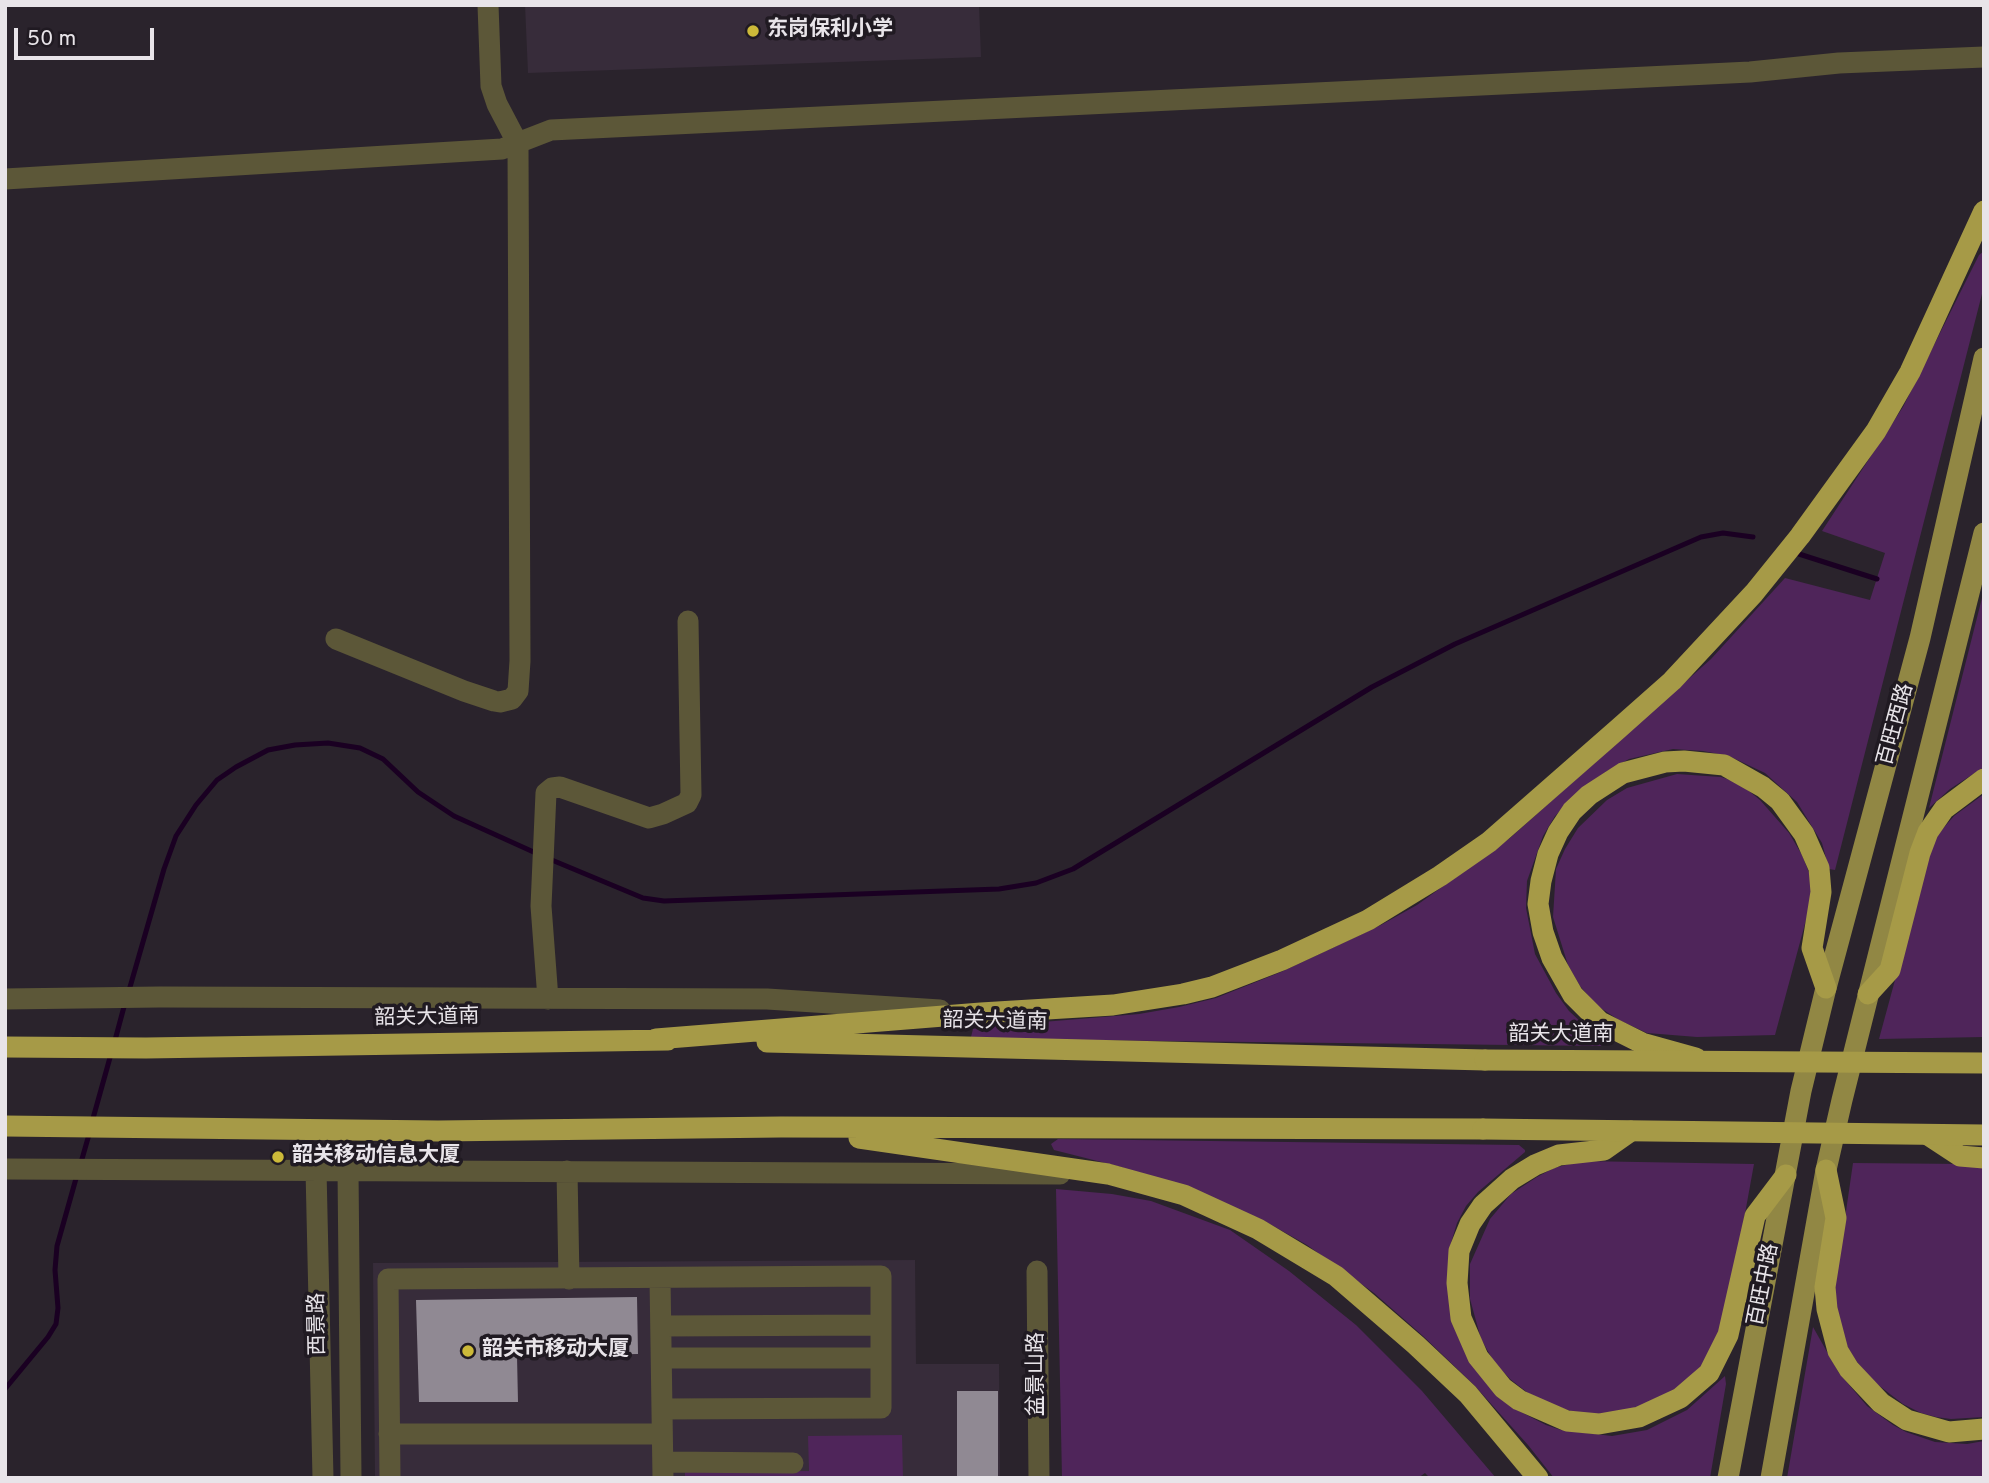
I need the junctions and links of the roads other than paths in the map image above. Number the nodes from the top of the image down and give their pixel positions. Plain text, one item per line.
1 (488, 5) edge
2 (1984, 57) edge
3 (518, 144) junction
4 (5, 179) edge
5 (1984, 211) edge
6 (1984, 358) edge
7 (1984, 533) edge
8 (688, 621) dead end
9 (337, 639) dead end
10 (1984, 779) edge
11 (1826, 988) junction
12 (1868, 994) junction
13 (5, 999) edge
14 (548, 999) junction
15 (981, 1013) junction
16 (5, 1034) edge
17 (656, 1039) junction
18 (5, 1046) edge
19 (65, 1048) junction
20 (1707, 1061) junction
21 (1984, 1063) edge
22 (1801, 1091) joint
23 (1842, 1100) joint
24 (5, 1126) edge
25 (781, 1127) junction
26 (1631, 1131) junction
27 (1928, 1135) junction
28 (1984, 1135) edge
29 (1984, 1158) edge
30 (5, 1169) edge
31 (316, 1170) junction
32 (348, 1170) junction
33 (1826, 1170) junction
34 (567, 1171) junction
35 (1108, 1174) junction
36 (1786, 1175) junction
37 (1037, 1270) dead end
38 (660, 1278) junction
39 (569, 1279) junction
40 (881, 1325) junction
41 (661, 1326) junction
42 (662, 1358) junction
43 (881, 1358) junction
44 (662, 1409) junction
45 (1984, 1429) edge
46 (389, 1434) junction
47 (662, 1434) junction
48 (793, 1463) dead end
49 (663, 1470) edge
50 (323, 1478) edge
51 (351, 1478) edge
52 (390, 1478) edge
53 (1039, 1478) edge
54 (1538, 1478) edge
55 (1728, 1478) edge
56 (1771, 1478) edge

1 - 3 street
2 - 3 street
3 - 4 street
3 - 9 street
5 - 15 highway
6 - 11 main road, 百旺西路
7 - 12 main road, 百旺西路
8 - 14 street
10 - 12 highway
11 - 20 highway, bridge
11 - 22 main road, 百旺西路
12 - 23 main road, 百旺西路
13 - 14 street
14 - 15 street
15 - 17 highway
16 - 19 highway
17 - 19 highway, 韶关大道南
17 - 20 highway, 韶关大道南, bridge
18 - 19 highway, 韶关大道南
20 - 21 highway, 韶关大道南, bridge
22 - 36 main road, 百旺中路
23 - 33 main road, 百旺中路
24 - 25 highway
25 - 26 highway, bridge
25 - 35 highway
26 - 27 highway, bridge
26 - 36 highway
27 - 28 highway, bridge
27 - 29 highway
30 - 31 street
31 - 32 street
31 - 50 street, 西景路
32 - 34 street
32 - 51 street, 西景路
33 - 45 highway
33 - 56 main road, 百旺中路
34 - 35 street
34 - 39 street
35 - 54 highway
36 - 55 main road, 百旺中路
37 - 53 street, 盆景山路
38 - 39 street
38 - 40 street
38 - 41 street
39 - 46 street
40 - 41 street
40 - 43 street
41 - 42 street
42 - 43 street
42 - 44 street
43 - 44 street
44 - 47 street
46 - 47 street
46 - 52 street
47 - 49 street
48 - 49 street

